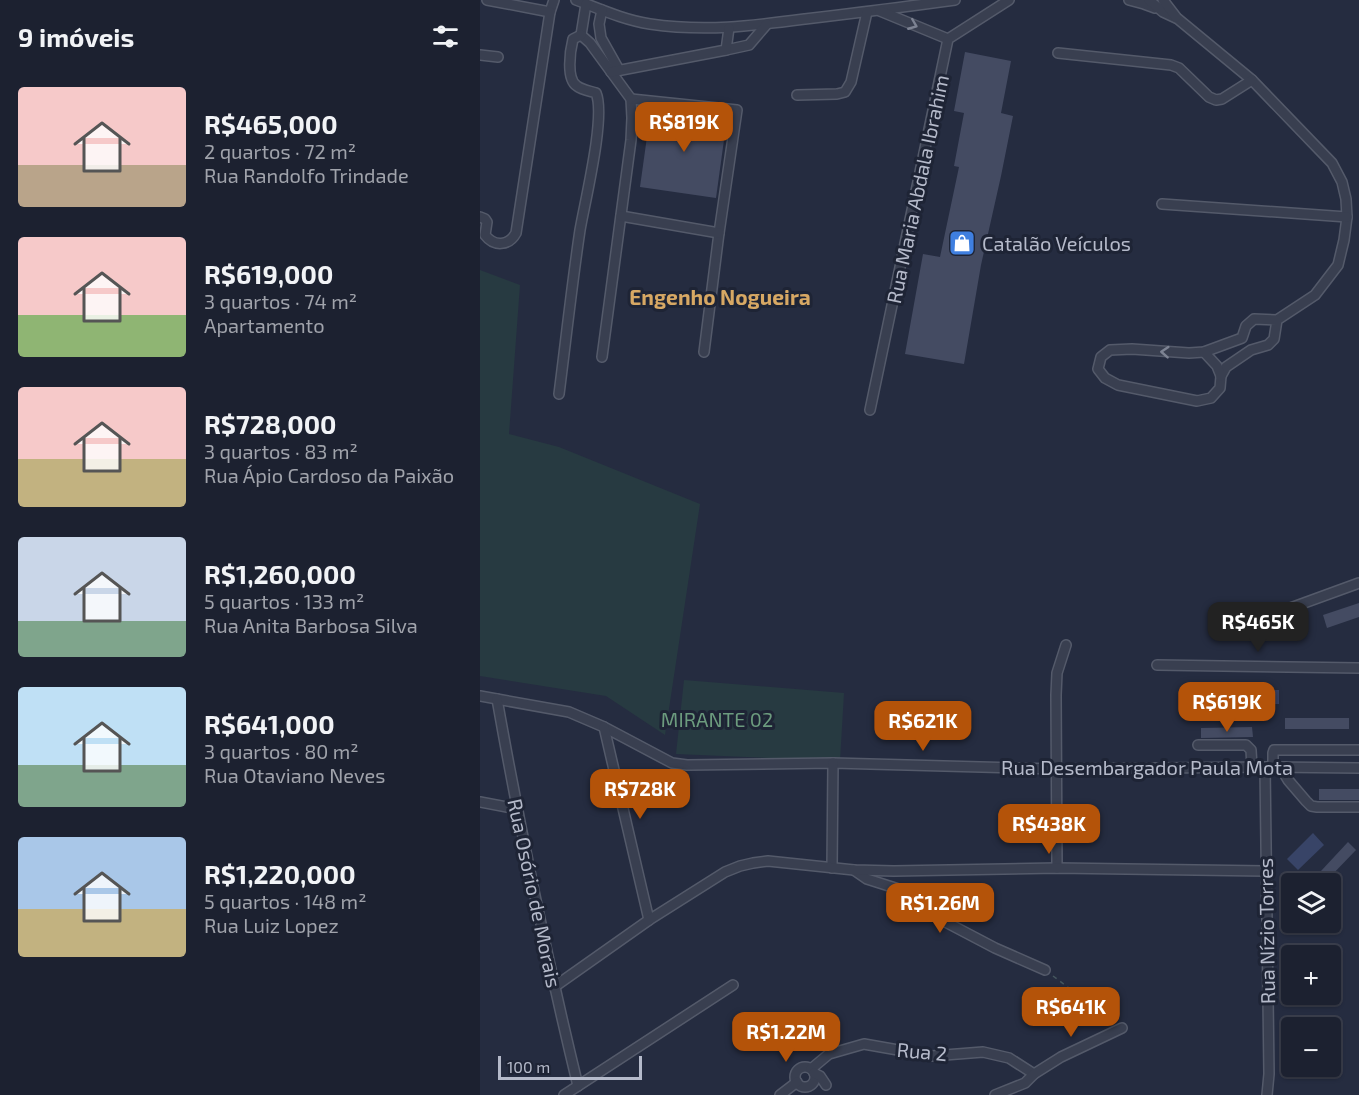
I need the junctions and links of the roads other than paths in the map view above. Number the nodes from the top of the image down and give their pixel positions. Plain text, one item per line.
1 (487, 0) edge
2 (554, 0) edge
3 (576, 0) edge
4 (956, 0) edge
5 (1009, 0) edge
6 (1129, 0) edge
7 (1149, 0) edge
8 (1163, 0) edge
9 (586, 4) junction
10 (602, 10) junction
11 (878, 10) junction
12 (550, 12) junction
13 (867, 12) junction
14 (1163, 12) junction
15 (1178, 19) junction
16 (767, 24) junction
17 (729, 28) junction
18 (581, 35) junction
19 (948, 39) junction
20 (726, 50) junction
21 (1058, 53) dead end
22 (480, 55) edge
23 (498, 57) dead end
24 (615, 71) junction
25 (1252, 80) junction
26 (797, 95) dead end
27 (631, 99) junction
28 (1162, 204) dead end
29 (621, 216) junction
30 (480, 217) edge
31 (1347, 217) junction
32 (719, 233) junction
33 (1277, 320) junction
34 (1242, 338) junction
35 (1251, 350) junction
36 (704, 352) dead end
37 (1204, 352) junction
38 (602, 357) dead end
39 (1221, 376) junction
40 (559, 394) dead end
41 (870, 410) dead end
42 (1359, 583) edge
43 (1263, 618) dead end
44 (1066, 645) dead end
45 (1157, 665) dead end
46 (1359, 668) edge
47 (480, 696) edge
48 (497, 699) junction
49 (604, 727) junction
50 (1198, 745) dead end
51 (1359, 750) edge
52 (834, 763) junction
53 (1252, 767) junction
54 (1269, 767) junction
55 (1285, 767) junction
56 (1359, 768) edge
57 (1056, 769) junction
58 (480, 802) edge
59 (1359, 807) edge
60 (517, 809) junction
61 (832, 868) junction
62 (1057, 868) junction
63 (854, 870) junction
64 (1265, 871) junction
65 (649, 920) junction
66 (1045, 970) road end
67 (733, 985) dead end
68 (554, 987) junction
69 (1122, 1028) road end
70 (812, 1071) junction
71 (1034, 1074) junction
72 (796, 1082) junction
73 (826, 1085) dead end
74 (578, 1086) junction
75 (564, 1095) edge
76 (780, 1095) edge
77 (995, 1095) edge
78 (1267, 1095) edge

1 - 12 street
2 - 12 street
3 - 9 street
4 - 11 street
5 - 19 street
6 - 14 street
7 - 14 street
8 - 15 street
9 - 10 street
9 - 18 street
10 - 17 street
10 - 24 street
11 - 13 street
11 -> 19 street
12 - 30 street
13 - 16 street
13 - 26 street
14 - 15 street
15 - 25 street
16 - 17 street
16 - 20 street
17 - 20 street
18 - 24 street
18 - 40 street
19 - 41 street, Rua Maria Abdala Ibrahim
20 - 24 street
21 - 25 street
22 - 23 street
24 - 27 street
25 - 31 street
27 - 29 street
27 - 32 street
28 - 31 street
29 - 32 street
29 - 38 street
31 - 33 street
32 - 36 street
33 - 34 street
33 - 35 street
34 - 35 street
34 - 37 street
35 - 39 street
37 - 39 street
37 -> 39 street
42 - 43 street
44 - 57 street
45 - 46 street
47 - 48 street, Rua Desembargador Paula Mota
48 - 49 street, Rua Desembargador Paula Mota
48 - 60 street, Rua Osório de Morais
49 - 52 street, Rua Desembargador Paula Mota
49 - 65 street
50 - 53 street
51 - 54 street, Rua Nízio Torres
52 - 57 street, Rua Desembargador Paula Mota
52 - 61 street
53 - 54 street, Rua Desembargador Paula Mota
53 - 57 street, Rua Desembargador Paula Mota
54 - 55 street, Rua Desembargador Paula Mota
54 - 64 street, Rua Nízio Torres
55 - 56 street, Rua Desembargador Paula Mota
55 - 59 street
57 - 62 street
58 - 60 street
60 - 68 street, Rua Osório de Morais
61 - 63 street
61 - 65 street
62 - 63 street
62 - 64 street
63 - 66 street
64 - 78 street, Rua Nízio Torres
65 - 68 street
67 - 74 street
68 - 74 street, Rua Osório de Morais
69 - 71 street
70 - 71 street, Rua 2
70 - 72 street
70 - 72 street
70 - 73 street
71 - 77 street
72 - 76 street
74 - 75 street

